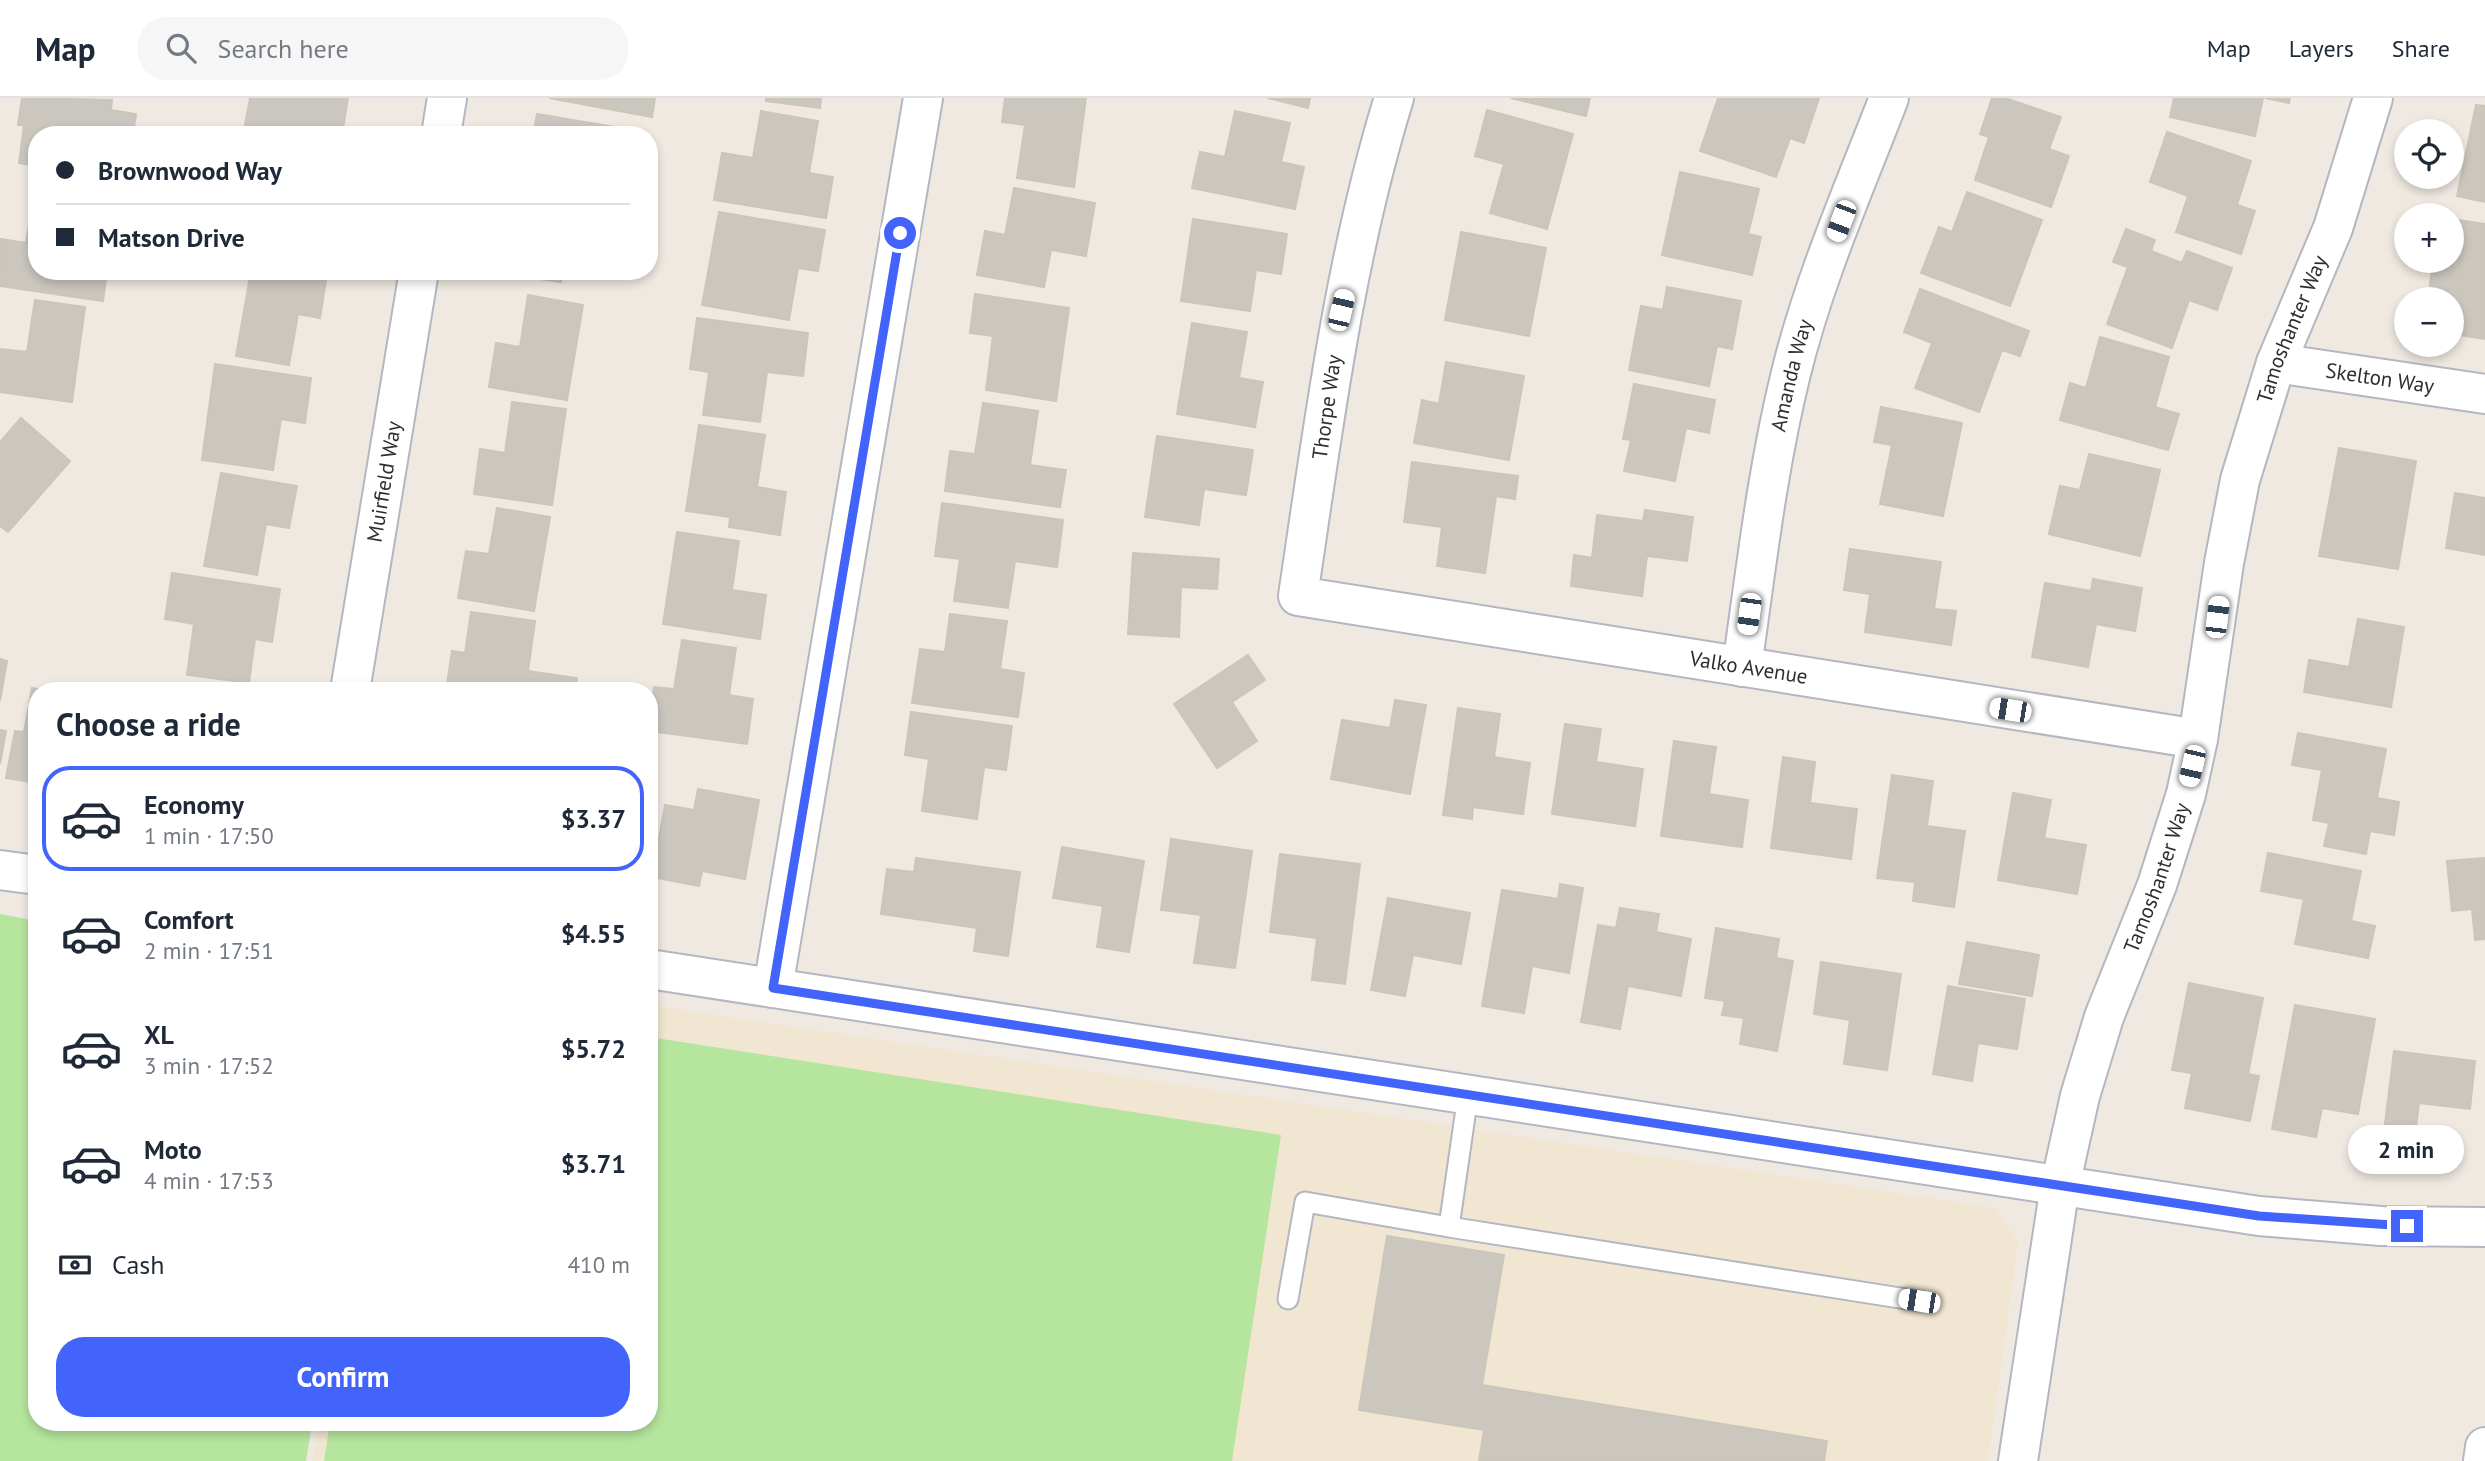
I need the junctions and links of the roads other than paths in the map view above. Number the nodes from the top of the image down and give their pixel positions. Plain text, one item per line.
1 (447, 98) edge
2 (923, 98) edge
3 (1394, 98) edge
4 (1889, 98) edge
5 (2373, 98) edge
6 (442, 126) edge
7 (418, 280) edge
8 (2276, 363) junction
9 (2485, 394) edge
10 (1298, 596) joint
11 (1742, 667) junction
12 (351, 682) edge
13 (2198, 739) junction
14 (0, 870) edge
15 (28, 874) edge
16 (658, 970) edge
17 (773, 988) junction
18 (1468, 1095) junction
19 (2060, 1186) junction
20 (1449, 1227) junction
21 (2485, 1227) edge
22 (1289, 1299) dead end
23 (1919, 1301) dead end
24 (2485, 1447) edge
25 (2018, 1461) edge
26 (2483, 1461) edge

1 - 6 street
2 - 17 street
3 - 10 street, Thorpe Way
4 - 11 street, Amanda Way
5 - 8 street, Tamoshanter Way
7 - 12 street, Muirfield Way
8 - 9 street, Skelton Way
8 - 13 street, Tamoshanter Way
10 - 11 street, Valko Avenue
11 - 13 street, Valko Avenue
13 - 19 street, Tamoshanter Way
14 - 15 street
16 - 17 street
17 - 18 street
18 - 19 street
18 - 20 lane
19 - 21 street
19 - 25 street, Tamoshanter Way
20 - 22 lane
20 - 23 lane
24 - 26 street

